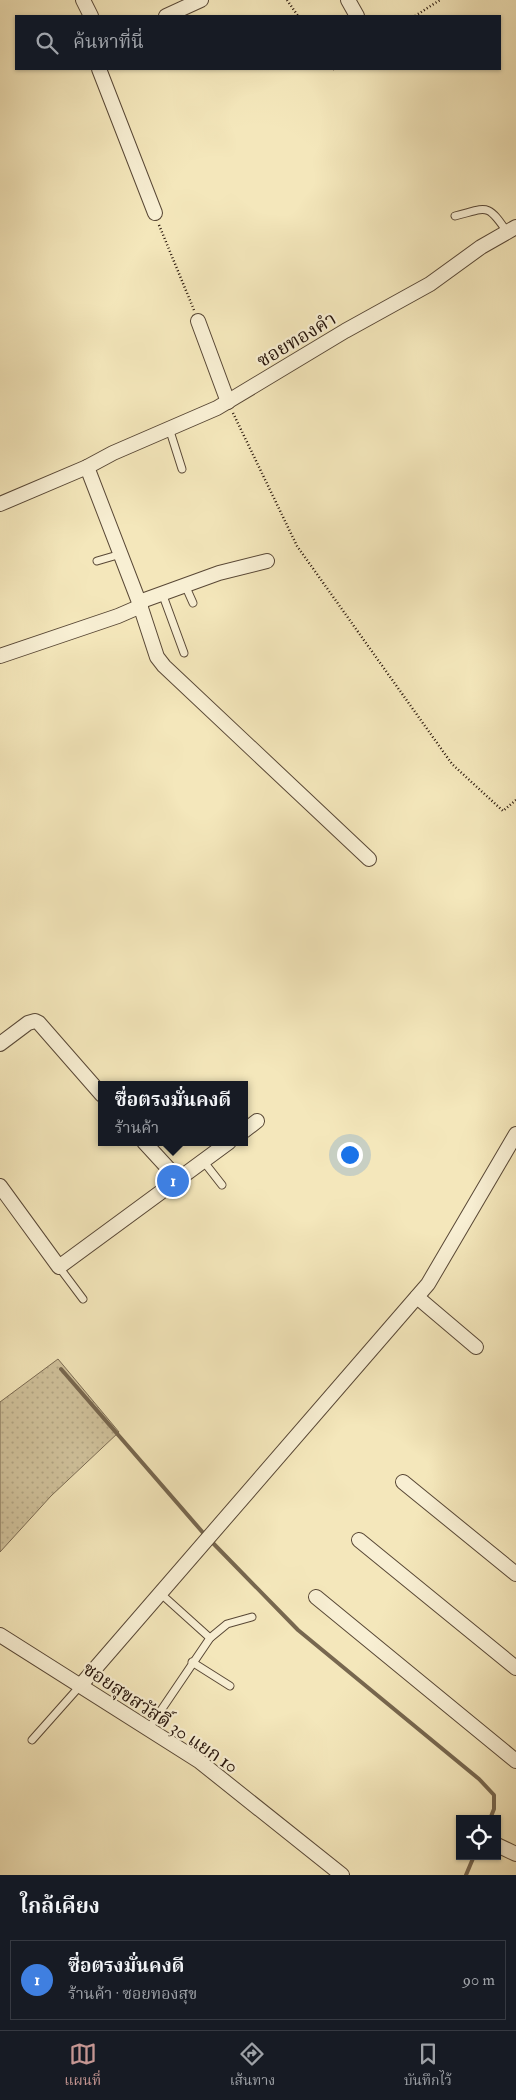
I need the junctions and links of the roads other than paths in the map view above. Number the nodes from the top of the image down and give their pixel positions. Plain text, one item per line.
1 (83, 0) edge
2 (201, 0) edge
3 (348, 0) edge
4 (90, 15) edge
5 (168, 15) edge
6 (356, 15) edge
7 (99, 70) edge
8 (155, 213) road end
9 (455, 216) dead end
10 (512, 229) edge
11 (198, 321) road end
12 (224, 404) junction
13 (169, 428) junction
14 (87, 468) junction
15 (182, 469) dead end
16 (0, 504) edge
17 (121, 554) junction
18 (97, 561) dead end
19 (267, 561) dead end
20 (185, 584) junction
21 (162, 593) junction
22 (193, 603) dead end
23 (140, 604) junction
24 (184, 653) dead end
25 (0, 656) edge
26 (369, 860) dead end
27 (0, 1044) edge
28 (98, 1091) edge
29 (257, 1121) dead end
30 (248, 1128) edge
31 (516, 1134) edge
32 (148, 1146) edge
33 (225, 1146) edge
34 (512, 1153) edge
35 (204, 1162) junction
36 (178, 1179) junction
37 (0, 1186) edge
38 (222, 1186) dead end
39 (60, 1267) junction
40 (417, 1297) junction
41 (83, 1299) dead end
42 (476, 1347) dead end
43 (403, 1482) dead end
44 (359, 1540) dead end
45 (516, 1574) edge
46 (160, 1593) junction
47 (316, 1597) dead end
48 (252, 1617) dead end
49 (0, 1635) edge
50 (210, 1638) junction
51 (192, 1662) junction
52 (516, 1668) edge
53 (80, 1686) junction
54 (230, 1686) dead end
55 (149, 1728) junction
56 (32, 1740) dead end
57 (516, 1761) edge
58 (501, 1846) edge
59 (516, 1854) edge
60 (342, 1875) edge

1 - 4 street
2 - 5 street
3 - 6 street
7 - 8 street
9 - 10 lane
10 - 12 street, ซอยทองคำ
11 - 12 street
12 - 13 street, ซอยทองคำ
13 - 14 street, ซอยทองคำ
13 - 15 lane
14 - 16 street, ซอยทองคำ
14 - 17 street
17 - 18 lane
17 - 23 street
19 - 20 street
20 - 21 street
20 - 22 lane
21 - 23 street
21 - 24 lane
23 - 25 street
23 - 26 street
27 - 28 street
29 - 30 street
31 - 34 street
32 - 36 street
33 - 35 street
34 - 40 street
35 - 36 street
35 - 38 lane
36 - 39 street
37 - 39 street
39 - 41 lane
40 - 42 street
40 - 46 street
43 - 45 street
44 - 52 street
46 - 50 lane
46 - 53 street
47 - 57 street
48 - 50 lane
49 - 53 street, ซอยสุขสวัสดิ์ 30 แยก 10
50 - 51 lane
51 - 54 lane
51 - 55 lane
53 - 55 street, ซอยสุขสวัสดิ์ 30 แยก 10
53 - 56 lane
55 - 60 street, ซอยสุขสวัสดิ์ 30 แยก 10
58 - 59 street

